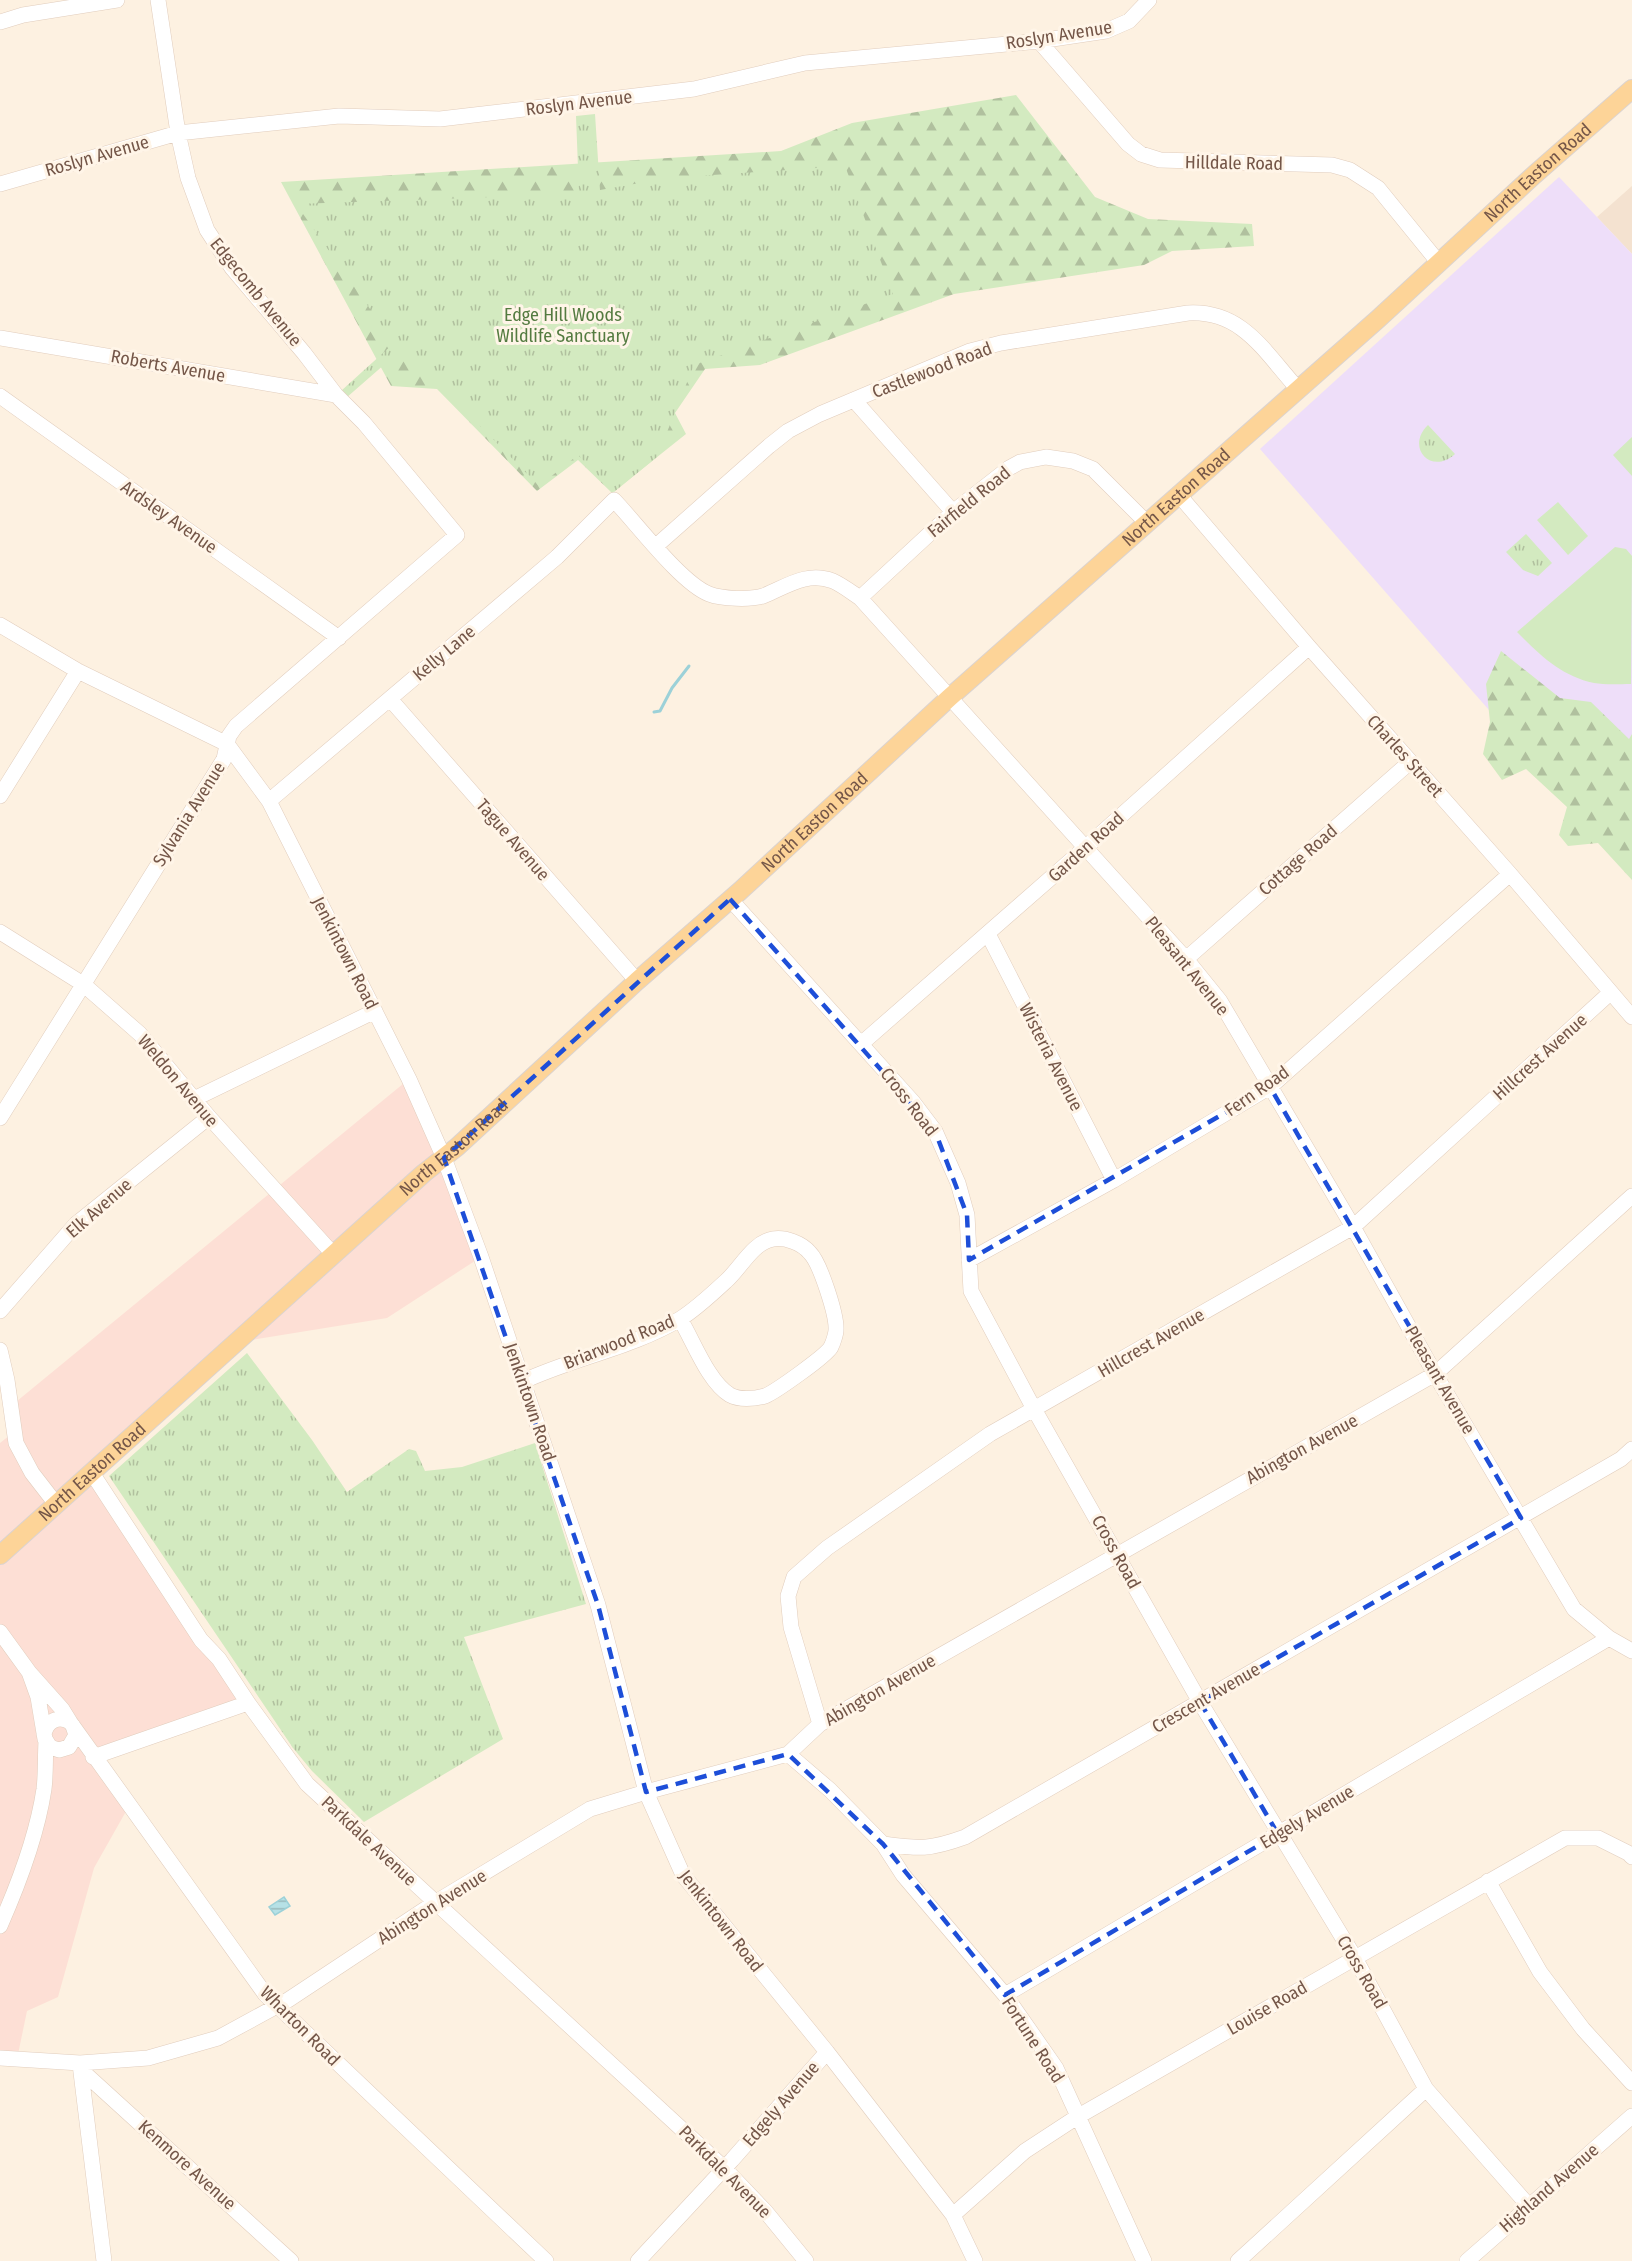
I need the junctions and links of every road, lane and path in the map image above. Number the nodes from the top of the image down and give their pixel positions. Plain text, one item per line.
1 (117, 0) edge
2 (158, 0) edge
3 (1149, 0) edge
4 (0, 22) edge
5 (1039, 41) junction
6 (1632, 89) edge
7 (178, 133) junction
8 (0, 184) edge
9 (1439, 263) junction
10 (0, 338) edge
11 (1298, 389) junction
12 (336, 394) junction
13 (0, 396) edge
14 (854, 400) junction
15 (1179, 495) junction
16 (614, 500) joint
17 (953, 512) junction
18 (1147, 523) junction
19 (457, 535) joint
20 (656, 546) junction
21 (860, 598) junction
22 (0, 625) edge
23 (339, 638) junction
24 (1309, 647) junction
25 (78, 671) junction
26 (949, 698) junction
27 (390, 699) junction
28 (227, 744) junction
29 (1410, 762) junction
30 (0, 796) edge
31 (269, 801) junction
32 (1085, 848) junction
33 (1510, 874) junction
34 (730, 899) junction
35 (0, 932) edge
36 (988, 934) junction
37 (1186, 959) junction
38 (637, 981) junction
39 (83, 984) junction
40 (1610, 993) junction
41 (375, 1011) junction
42 (1632, 1017) edge
43 (861, 1044) junction
44 (1270, 1087) junction
45 (194, 1099) junction
46 (209, 1117) junction
47 (0, 1118) edge
48 (444, 1158) junction
49 (1114, 1180) junction
50 (1632, 1196) edge
51 (1353, 1227) junction
52 (334, 1256) junction
53 (969, 1260) junction
54 (0, 1311) edge
55 (680, 1318) junction
56 (0, 1350) edge
57 (1435, 1374) junction
58 (524, 1381) junction
59 (1034, 1409) junction
60 (1632, 1449) edge
61 (92, 1473) junction
62 (56, 1504) junction
63 (1521, 1518) junction
64 (1117, 1554) junction
65 (0, 1556) edge
66 (0, 1632) edge
67 (1609, 1638) junction
68 (1632, 1651) edge
69 (29, 1672) junction
70 (1200, 1702) junction
71 (248, 1703) junction
72 (71, 1724) junction
73 (820, 1724) junction
74 (45, 1738) junction
75 (66, 1749) junction
76 (788, 1754) junction
77 (93, 1757) junction
78 (646, 1792) junction
79 (40, 1809) junction
80 (1278, 1834) junction
81 (883, 1844) junction
82 (1632, 1857) edge
83 (1488, 1881) junction
84 (436, 1902) junction
85 (0, 1926) edge
86 (1355, 1958) junction
87 (1005, 1995) junction
88 (276, 2006) junction
89 (826, 2052) junction
90 (0, 2058) edge
91 (81, 2066) junction
92 (1632, 2083) edge
93 (1426, 2089) junction
94 (1632, 2116) edge
95 (1077, 2117) junction
96 (724, 2168) junction
97 (1528, 2205) junction
98 (953, 2215) junction
99 (104, 2261) edge
100 (291, 2261) edge
101 (546, 2261) edge
102 (638, 2261) edge
103 (806, 2261) edge
104 (975, 2261) edge
105 (1144, 2261) edge
106 (1238, 2261) edge
107 (1467, 2261) edge

1 - 4 street
2 - 7 street, Edgecomb Avenue
3 - 5 street, Roslyn Avenue
5 - 7 street, Roslyn Avenue
5 - 9 street, Hilldale Road
6 - 9 main road, North Easton Road
7 - 8 street, Roslyn Avenue
7 - 12 street, Edgecomb Avenue
9 - 11 main road, North Easton Road
10 - 12 street, Roberts Avenue
11 - 14 street, Castlewood Road
11 - 15 main road, North Easton Road
12 - 19 street, Edgecomb Avenue
13 - 23 street, Ardsley Avenue
14 - 17 street
14 - 20 street, Castlewood Road
15 - 18 main road, North Easton Road
15 - 24 street, Charles Street
16 - 20 street, Pleasant Avenue
16 - 27 street, Kelly Lane
17 - 18 street, Fairfield Road
17 - 21 street, Fairfield Road
18 - 26 main road, North Easton Road
19 - 23 street, Sylvania Avenue
20 - 21 street, Pleasant Avenue
21 - 26 street, Pleasant Avenue
22 - 25 street, Jenkintown Road
23 - 28 street, Sylvania Avenue
24 - 29 street, Charles Street
24 - 32 street, Garden Road
25 - 28 street, Jenkintown Road
25 - 30 street
26 - 32 street, Pleasant Avenue
26 - 34 main road, North Easton Road
27 - 31 street, Kelly Lane
27 - 38 street, Tague Avenue
28 - 31 street, Jenkintown Road
28 - 39 street, Sylvania Avenue
29 - 33 street, Charles Street
29 - 37 street, Cottage Road
31 - 41 street, Jenkintown Road
32 - 36 street, Garden Road
32 - 37 street, Pleasant Avenue
33 - 40 street, Charles Street
33 - 44 street, Fern Road
34 - 38 main road, North Easton Road
34 - 43 street, Cross Road
35 - 39 street, Weldon Avenue
36 - 43 street, Garden Road
36 - 49 street, Wisteria Avenue
37 - 44 street, Pleasant Avenue
38 - 48 main road, North Easton Road
39 - 45 street, Weldon Avenue
39 - 47 street, Sylvania Avenue
40 - 42 street, Charles Street
40 - 51 street, Hillcrest Avenue
41 - 45 street
41 - 48 street, Jenkintown Road
43 - 53 street, Cross Road
44 - 49 street, Fern Road
44 - 51 street, Pleasant Avenue
45 - 46 street, Weldon Avenue
46 - 52 street, Weldon Avenue
46 - 54 street, Elk Avenue
48 - 52 main road, North Easton Road
48 - 58 street, Jenkintown Road
49 - 53 street, Fern Road
50 - 57 street, Abington Avenue
51 - 57 street, Pleasant Avenue
51 - 59 street, Hillcrest Avenue
52 - 61 main road, North Easton Road
53 - 59 street, Cross Road
55 - 55 street, Briarwood Road
55 - 58 street, Briarwood Road
56 - 62 street
57 - 63 street, Pleasant Avenue
57 - 64 street, Abington Avenue
58 - 78 street, Jenkintown Road
59 - 64 street, Cross Road
59 - 73 street, Hillcrest Avenue
60 - 63 street, Crescent Avenue
61 - 62 main road, North Easton Road
61 - 71 street, Parkdale Avenue
62 - 65 main road, North Easton Road
63 - 67 street, Pleasant Avenue
63 - 70 street, Crescent Avenue
64 - 70 street, Cross Road
64 - 73 street, Abington Avenue
66 - 69 street
67 - 68 street, Pleasant Avenue
67 - 80 street, Edgely Avenue
69 - 72 street, Wharton Road
69 - 74 street
70 - 80 street, Cross Road
70 - 81 street, Crescent Avenue
71 - 77 street
71 - 84 street, Parkdale Avenue
72 - 74 street
72 - 75 street
72 - 77 street, Wharton Road
73 - 76 street, Abington Avenue
74 - 75 street
74 - 79 street
75 - 77 street
75 - 79 street
76 - 78 street, Abington Avenue
76 - 81 street
77 - 88 street, Wharton Road
78 - 84 street, Abington Avenue
78 - 89 street, Jenkintown Road
79 - 85 street
80 - 86 street, Cross Road
80 - 87 street, Edgely Avenue
81 - 87 street, Fortune Road
82 - 83 street, Louise Road
83 - 86 street, Louise Road
83 - 92 street
84 - 88 street, Abington Avenue
84 - 96 street, Parkdale Avenue
86 - 93 street, Cross Road
86 - 95 street, Louise Road
87 - 95 street, Fortune Road
88 - 91 street, Abington Avenue
88 - 101 street, Wharton Road
89 - 96 street, Edgely Avenue
89 - 98 street, Jenkintown Road
90 - 91 street, Abington Avenue
91 - 99 street
91 - 100 street, Kenmore Avenue
93 - 97 street, Cross Road
93 - 106 street
94 - 97 street, Highland Avenue
95 - 98 street, Louise Road
95 - 105 street, Fortune Road
96 - 102 street, Edgely Avenue
96 - 103 street, Parkdale Avenue
97 - 107 street, Highland Avenue
98 - 104 street, Jenkintown Road

